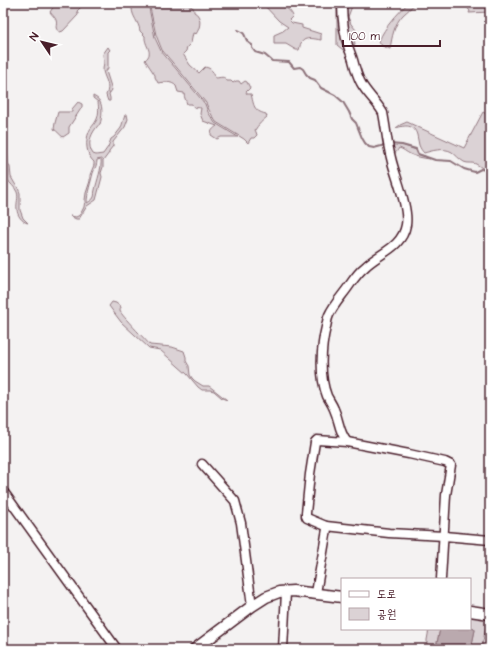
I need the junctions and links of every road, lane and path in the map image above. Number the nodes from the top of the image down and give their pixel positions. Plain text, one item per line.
1 (342, 3) edge
2 (347, 442) junction
3 (202, 464) dead end
4 (3, 491) edge
5 (326, 526) junction
6 (444, 536) junction
7 (490, 540) edge
8 (441, 578) edge
9 (286, 592) junction
10 (316, 594) junction
11 (341, 597) edge
12 (252, 606) junction
13 (471, 612) edge
14 (490, 614) edge
15 (116, 649) edge
16 (195, 649) edge
17 (283, 649) edge

1 - 2 street
2 - 5 street
2 - 6 street
3 - 12 street
4 - 15 street
5 - 6 street
5 - 10 street
6 - 7 street
6 - 8 street
9 - 10 main road
9 - 12 main road
9 - 17 street
10 - 11 main road
12 - 16 main road
13 - 14 main road

